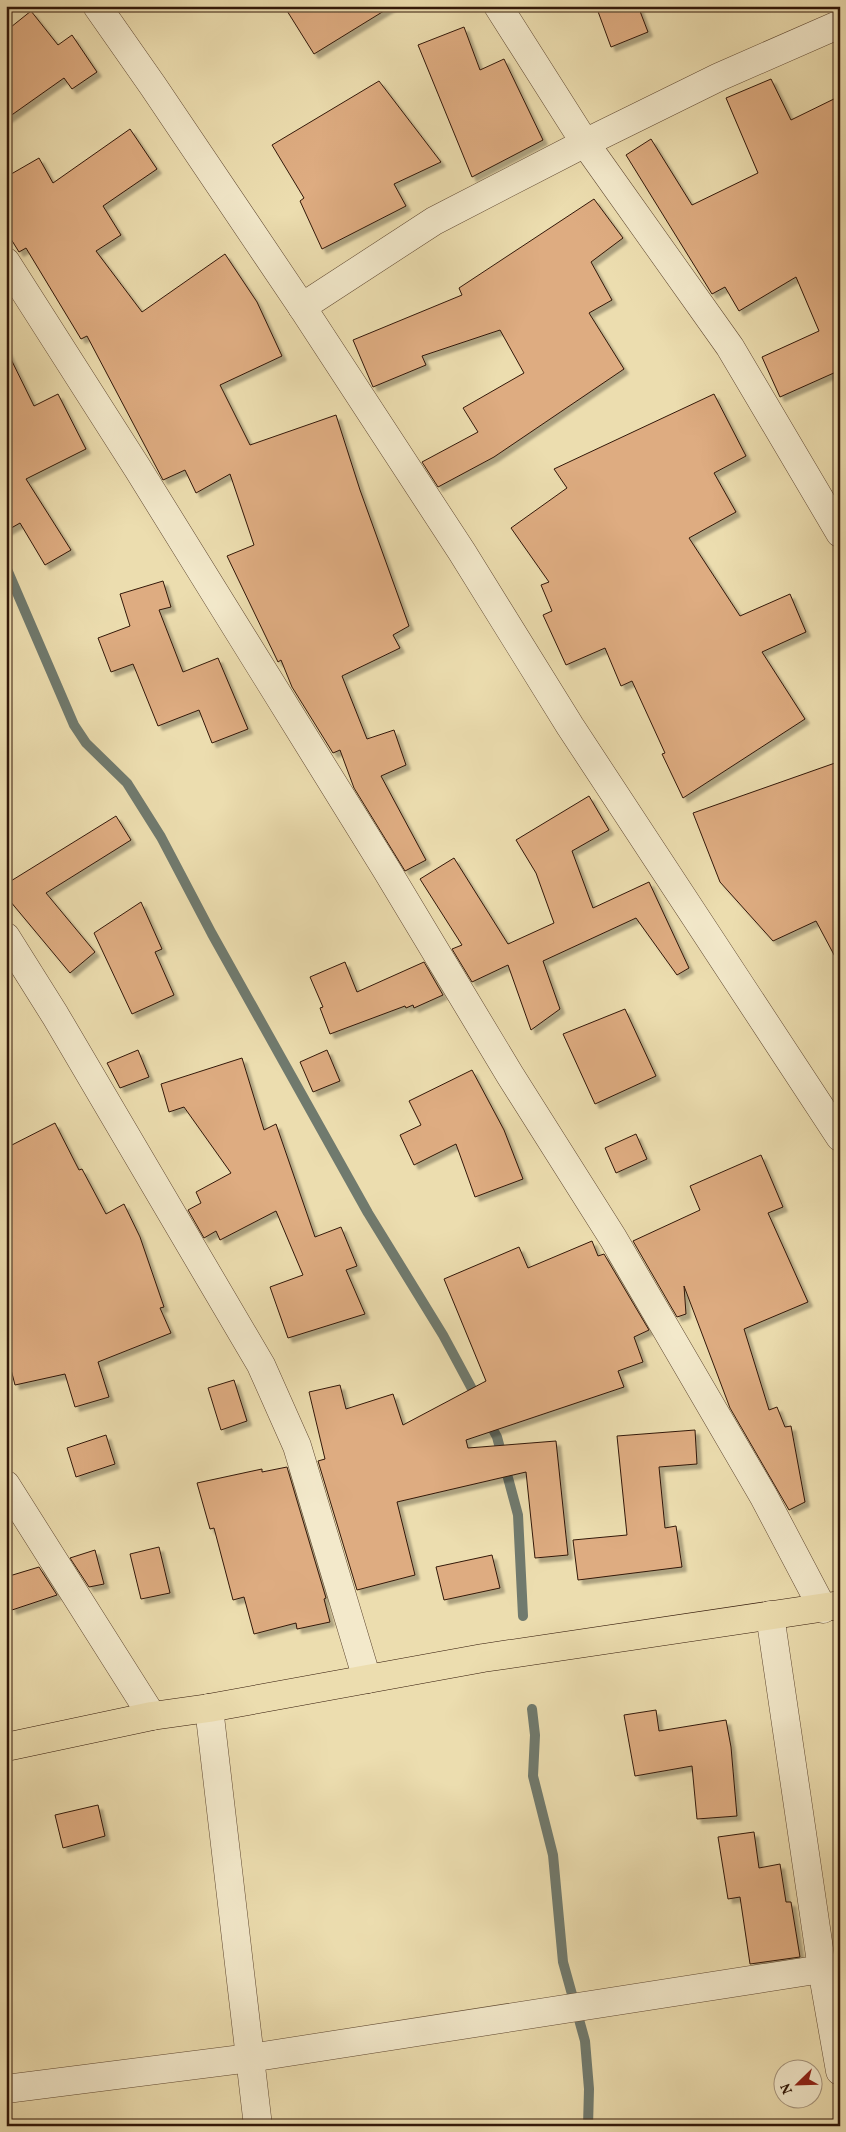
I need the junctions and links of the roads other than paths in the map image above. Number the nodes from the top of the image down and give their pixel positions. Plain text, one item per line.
1 (97, 6) edge
2 (498, 6) edge
3 (840, 24) edge
4 (586, 142) junction
5 (6, 262) edge
6 (302, 307) junction
7 (840, 533) edge
8 (6, 936) edge
9 (840, 1136) edge
10 (6, 1485) edge
11 (831, 1607) edge
12 (770, 1615) junction
13 (367, 1679) junction
14 (209, 1708) junction
15 (152, 1716) junction
16 (6, 1746) edge
17 (822, 1969) junction
18 (833, 1994) edge
19 (250, 2058) junction
20 (840, 2071) edge
21 (6, 2089) edge
22 (258, 2126) edge

1 - 6 street
2 - 4 street
3 - 4 street
4 - 6 street
4 - 7 street
5 - 11 street
6 - 9 street
8 - 13 street
10 - 15 street
11 - 12 highway
12 - 13 highway
12 - 17 street
13 - 14 highway
14 - 15 highway
14 - 19 street
15 - 16 highway
17 - 18 street
17 - 19 street
18 - 20 street
19 - 21 street
19 - 22 street

